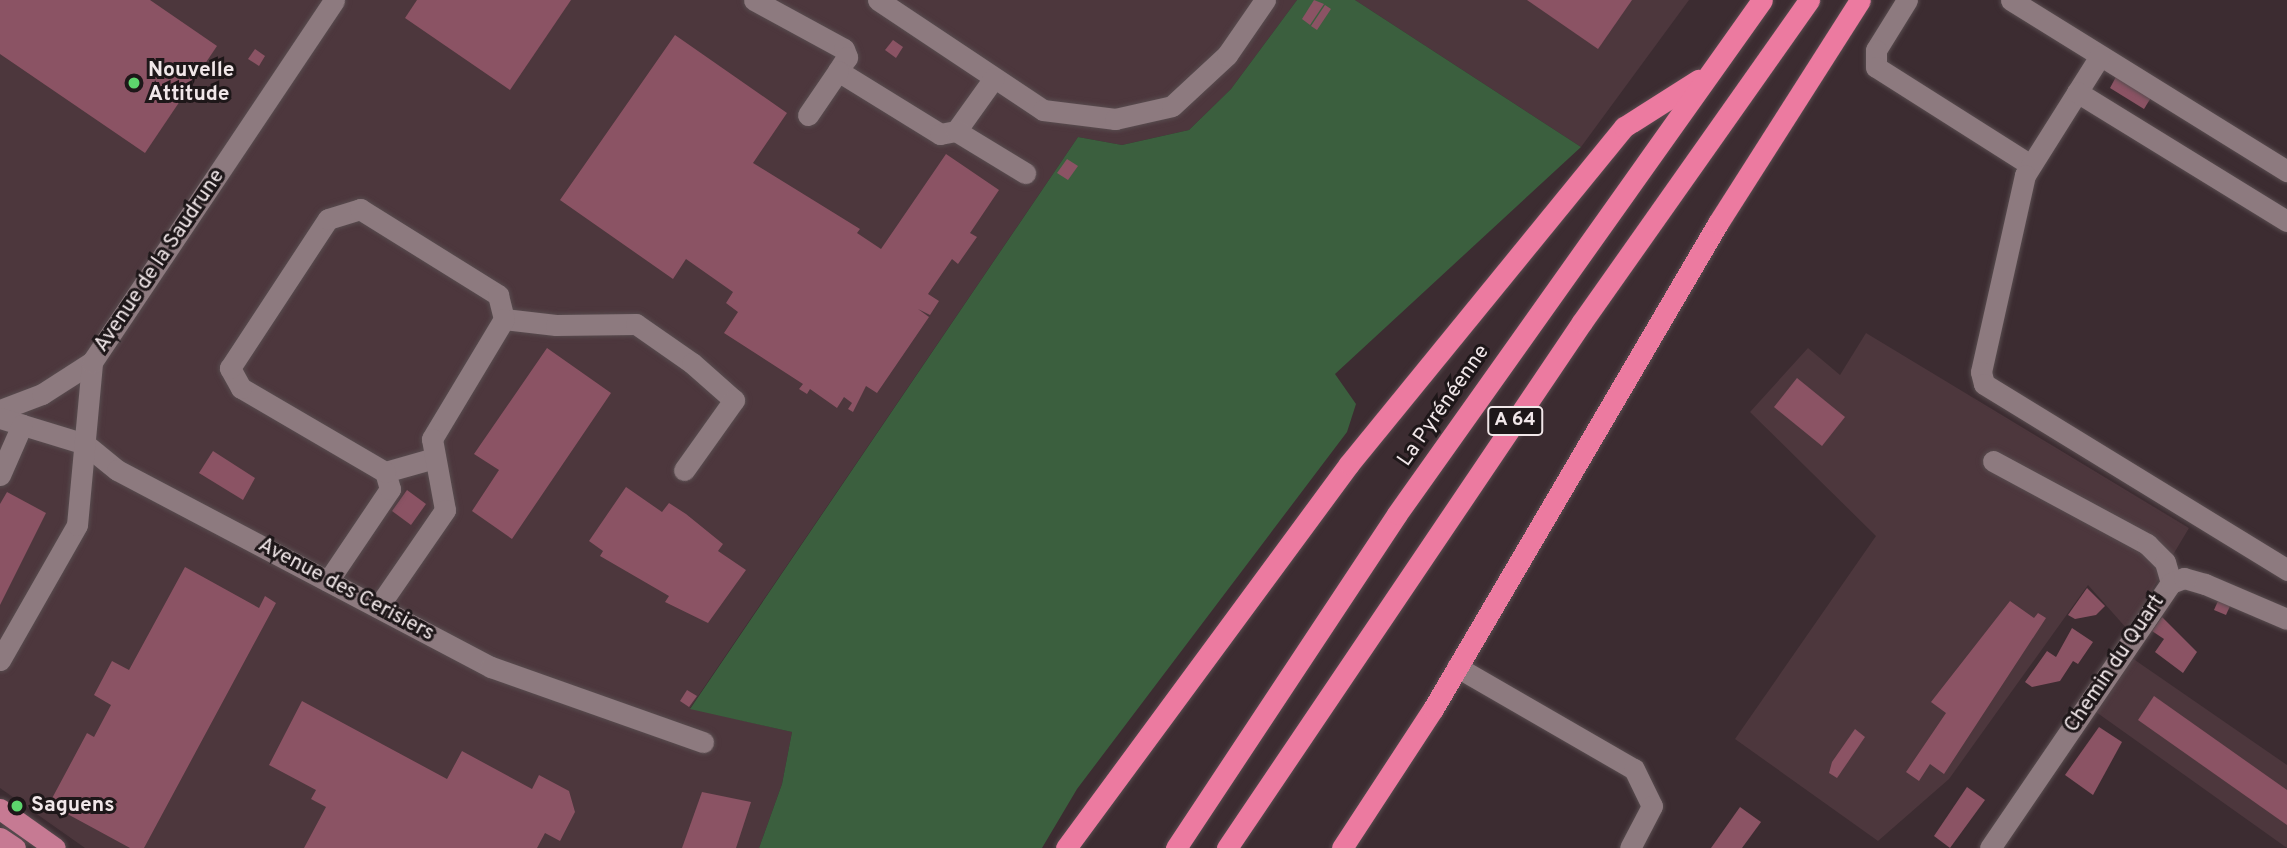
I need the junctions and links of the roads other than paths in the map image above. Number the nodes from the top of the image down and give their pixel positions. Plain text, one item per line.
1 (334, 0) edge
2 (754, 0) edge
3 (878, 0) edge
4 (1265, 0) edge
5 (1762, 0) edge
6 (1810, 0) edge
7 (1860, 0) edge
8 (1907, 0) edge
9 (2011, 0) edge
10 (2101, 56) junction
11 (838, 71) junction
12 (1708, 74) junction
13 (994, 78) junction
14 (2077, 92) junction
15 (808, 115) dead end
16 (956, 131) junction
17 (2029, 164) junction
18 (2287, 171) edge
19 (1025, 173) dead end
20 (2287, 221) edge
21 (504, 319) junction
22 (92, 362) junction
23 (0, 410) edge
24 (0, 418) edge
25 (22, 425) junction
26 (85, 444) junction
27 (435, 458) junction
28 (1993, 461) dead end
29 (684, 470) dead end
30 (385, 472) junction
31 (0, 475) edge
32 (2287, 570) edge
33 (328, 581) junction
34 (2171, 583) junction
35 (378, 607) junction
36 (2287, 619) edge
37 (0, 660) edge
38 (1457, 667) junction
39 (703, 742) dead end
40 (0, 808) edge
41 (0, 838) edge
42 (15, 848) edge
43 (55, 848) edge
44 (1066, 848) edge
45 (1176, 848) edge
46 (1227, 848) edge
47 (1342, 848) edge
48 (1630, 848) edge
49 (1990, 848) edge

1 - 22 street, Avenue de la Saudrune
2 - 11 street
3 - 13 street
4 - 13 street
5 - 12 highway, La Pyrénéenne / A 64
6 - 46 highway, A 64
7 - 38 highway
8 - 17 street
9 - 10 street
10 - 14 street
10 - 18 street
11 - 15 street
11 - 16 street
12 - 44 highway
12 - 45 highway, La Pyrénéenne / A 64
13 - 16 street
14 - 17 street
14 - 20 street
16 - 19 street
17 - 32 street
21 - 27 street
21 - 29 street
21 - 30 street
22 - 23 street
22 - 26 street, Avenue de la Saudrune
24 - 25 street, Avenue des Cerisiers
25 - 26 street, Avenue des Cerisiers
25 - 31 street
26 - 33 street, Avenue des Cerisiers
26 - 37 street, Avenue de la Saudrune
27 - 30 street
27 - 35 street
28 - 34 street
30 - 33 street
33 - 35 street, Avenue des Cerisiers
34 - 36 street, Chemin du Quart
34 - 49 street, Chemin du Quart
35 - 39 street, Avenue des Cerisiers
38 - 47 highway
38 - 48 street
40 - 43 main road
41 - 42 main road

